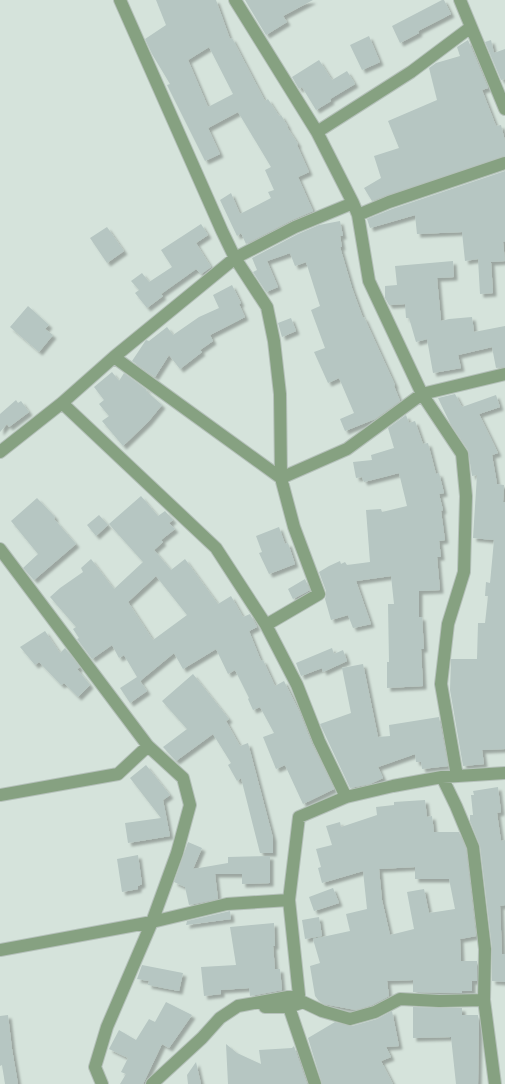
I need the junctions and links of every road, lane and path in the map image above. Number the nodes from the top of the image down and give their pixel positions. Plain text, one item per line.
1 (120, 0) edge
2 (235, 0) edge
3 (460, 0) edge
4 (471, 27) junction
5 (505, 109) edge
6 (317, 132) junction
7 (505, 163) edge
8 (353, 203) junction
9 (358, 215) junction
10 (235, 258) junction
11 (114, 357) junction
12 (505, 374) edge
13 (422, 394) junction
14 (62, 403) junction
15 (0, 452) edge
16 (281, 478) junction
17 (0, 548) edge
18 (266, 626) junction
19 (148, 746) junction
20 (505, 773) edge
21 (457, 776) junction
22 (442, 777) junction
23 (0, 795) edge
24 (346, 796) junction
25 (289, 900) junction
26 (152, 922) junction
27 (0, 950) edge
28 (484, 1000) junction
29 (238, 1006) junction
30 (289, 1007) junction
31 (102, 1084) edge
32 (152, 1084) edge
33 (315, 1084) edge
34 (495, 1084) edge

1 - 10 street
2 - 6 street
3 - 4 street
4 - 5 street
4 - 6 street
6 - 8 street
7 - 9 street
8 - 9 street
8 - 10 street
9 - 13 street
10 - 11 street
10 - 16 street
11 - 14 street
11 - 16 street
12 - 13 street
13 - 16 street
13 - 21 street
14 - 15 street
14 - 18 street
16 - 18 street
17 - 19 street
18 - 24 street
19 - 23 street
19 - 26 street
20 - 21 street
21 - 22 street
22 - 24 street
22 - 28 street
24 - 25 street
25 - 26 street
25 - 29 street
26 - 27 street
26 - 31 street
28 - 30 street
28 - 34 street
29 - 30 street
29 - 32 street
30 - 33 street

